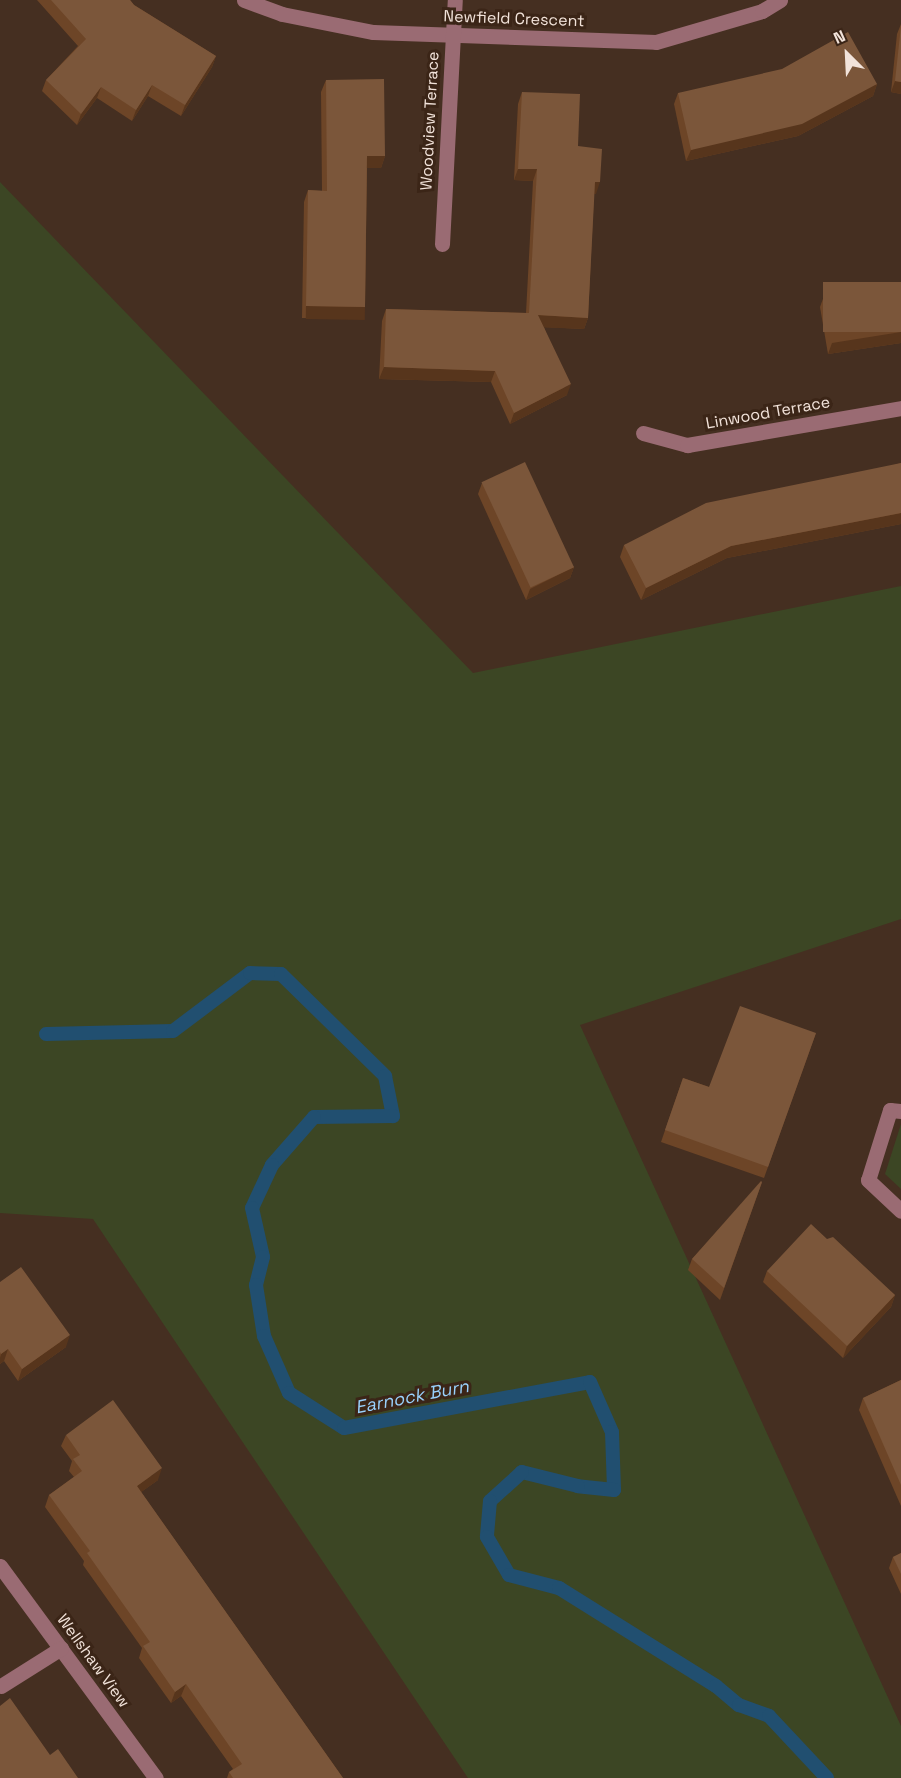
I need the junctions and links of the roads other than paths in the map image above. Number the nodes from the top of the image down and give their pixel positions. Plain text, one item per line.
1 (244, 0) edge
2 (454, 0) edge
3 (780, 0) edge
4 (453, 36) junction
5 (442, 244) dead end
6 (901, 408) edge
7 (643, 434) dead end
8 (901, 1111) edge
9 (901, 1211) edge
10 (0, 1566) edge
11 (61, 1648) junction
12 (1, 1686) edge
13 (156, 1778) edge

1 - 4 street, Newfield Crescent
2 - 4 street, Woodview Terrace
3 - 4 street, Newfield Crescent
4 - 5 street, Woodview Terrace
6 - 7 street, Linwood Terrace
8 - 9 street
10 - 11 street, Wellshaw View
11 - 12 street
11 - 13 street, Wellshaw View

